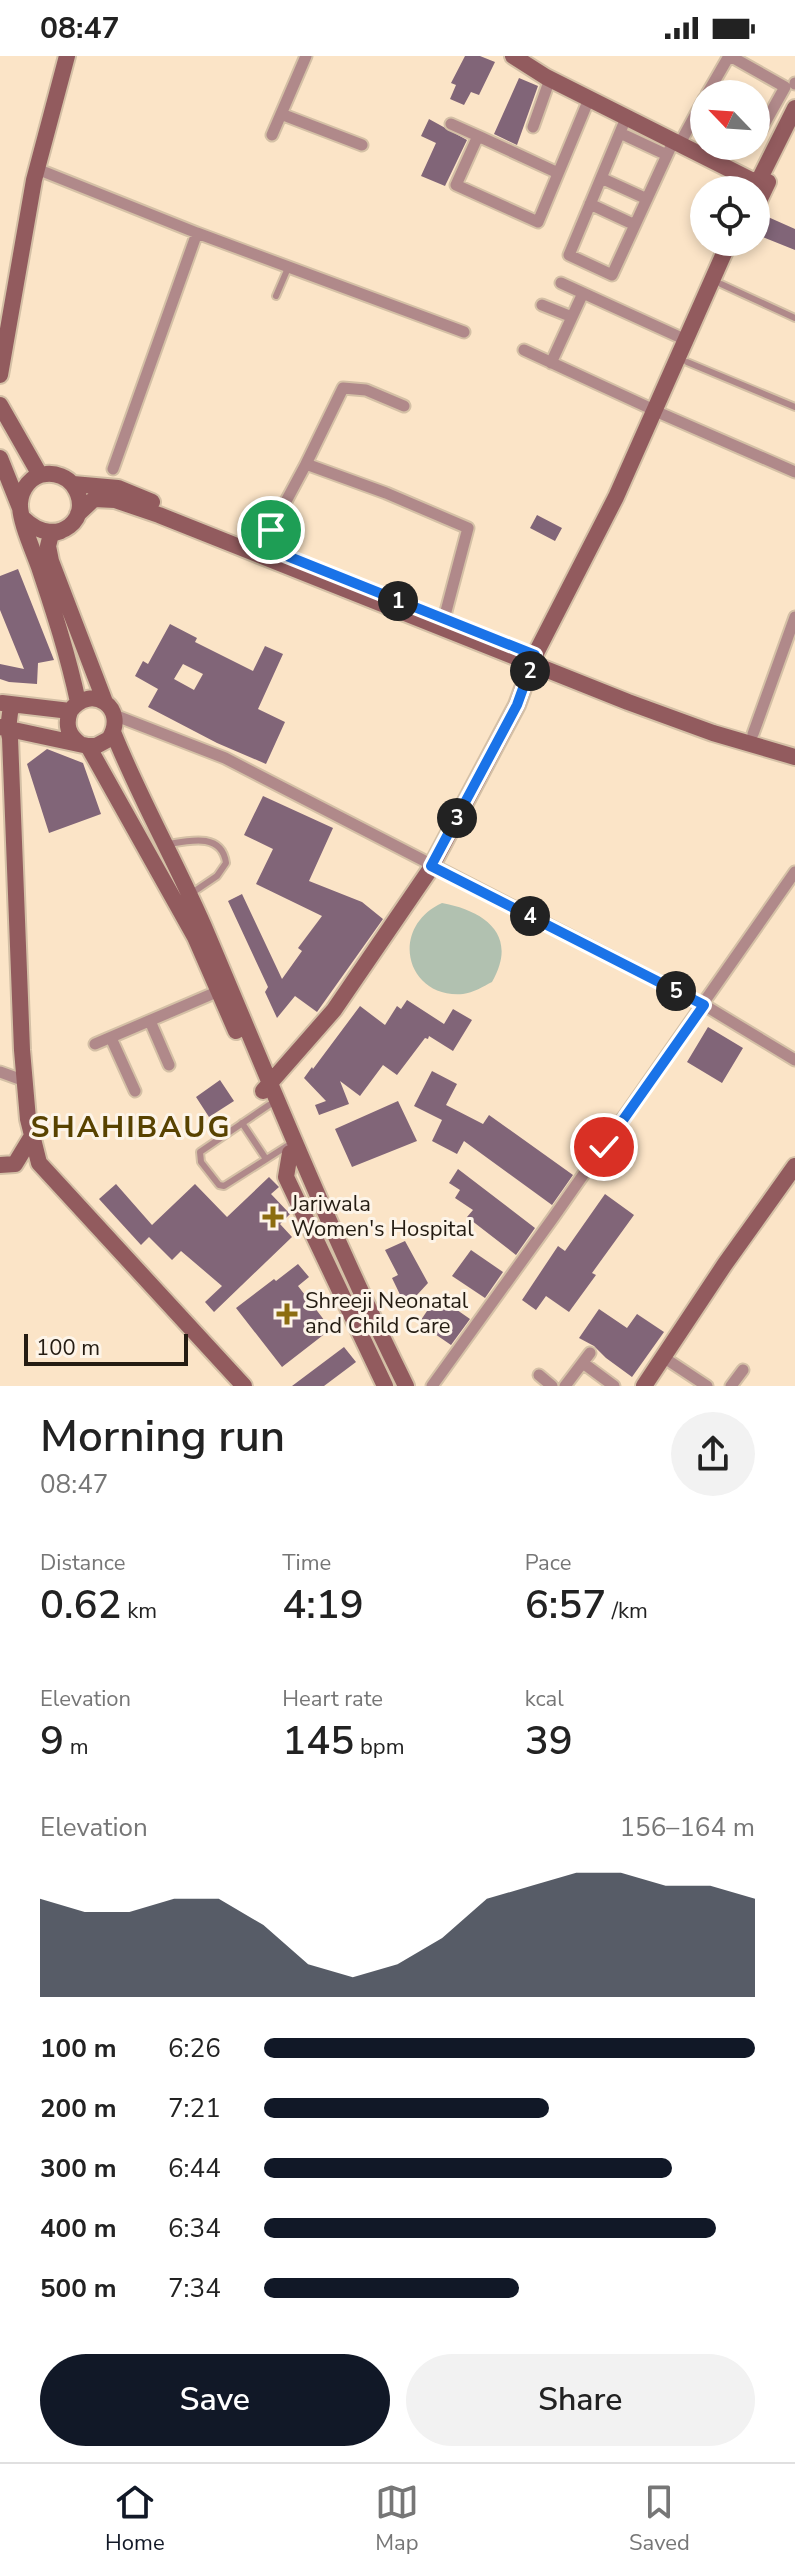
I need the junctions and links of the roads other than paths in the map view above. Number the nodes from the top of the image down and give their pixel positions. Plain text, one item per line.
1 (67, 56) edge
2 (306, 56) edge
3 (513, 56) edge
4 (729, 56) edge
5 (743, 56) edge
6 (550, 79) junction
7 (716, 80) edge
8 (795, 84) edge
9 (589, 99) junction
10 (795, 108) edge
11 (281, 114) junction
12 (770, 114) edge
13 (690, 123) edge
14 (451, 124) dead end
15 (623, 125) junction
16 (533, 127) dead end
17 (795, 131) edge
18 (272, 135) dead end
19 (478, 136) junction
20 (362, 145) dead end
21 (673, 147) junction
22 (37, 169) junction
23 (558, 173) junction
24 (735, 176) edge
25 (763, 176) edge
26 (765, 176) edge
27 (601, 178) junction
28 (647, 199) junction
29 (590, 204) junction
30 (635, 225) junction
31 (197, 233) junction
32 (723, 256) edge
33 (734, 256) edge
34 (288, 268) junction
35 (561, 283) dead end
36 (721, 284) junction
37 (583, 293) junction
38 (276, 296) dead end
39 (542, 305) dead end
40 (572, 317) junction
41 (795, 318) edge
42 (464, 332) dead end
43 (686, 340) junction
44 (524, 350) dead end
45 (687, 362) junction
46 (551, 363) junction
47 (0, 375) edge
48 (0, 405) edge
49 (404, 406) dead end
50 (795, 407) edge
51 (658, 412) junction
52 (0, 458) edge
53 (306, 464) junction
54 (113, 469) dead end
55 (795, 472) edge
56 (40, 475) junction
57 (73, 484) junction
58 (22, 514) junction
59 (78, 514) junction
60 (63, 531) junction
61 (262, 546) junction
62 (795, 617) edge
63 (444, 619) junction
64 (535, 663) junction
65 (5, 704) edge
66 (74, 706) junction
67 (111, 716) junction
68 (4, 728) edge
69 (753, 734) junction
70 (84, 745) junction
71 (795, 746) edge
72 (795, 757) edge
73 (165, 844) junction
74 (7, 850) edge
75 (431, 866) junction
76 (795, 872) edge
77 (189, 895) junction
78 (219, 991) junction
79 (704, 1005) junction
80 (150, 1021) junction
81 (111, 1038) junction
82 (95, 1044) dead end
83 (795, 1060) edge
84 (169, 1065) dead end
85 (0, 1072) edge
86 (25, 1081) junction
87 (135, 1091) dead end
88 (267, 1093) junction
89 (242, 1123) junction
90 (32, 1136) junction
91 (289, 1149) junction
92 (266, 1159) junction
93 (8, 1164) edge
94 (795, 1166) edge
95 (55, 1181) junction
96 (663, 1357) junction
97 (743, 1370) dead end
98 (539, 1375) dead end
99 (702, 1385) edge
100 (244, 1386) edge
101 (385, 1386) edge
102 (396, 1386) edge
103 (406, 1386) edge
104 (432, 1386) edge
105 (552, 1386) edge
106 (565, 1386) edge
107 (614, 1386) edge
108 (644, 1386) edge
109 (731, 1386) edge

1 - 22 main road
2 - 11 street
3 - 6 main road
4 - 7 street
4 - 12 street
5 - 8 street
6 - 9 main road
6 - 16 street
9 - 15 main road
9 - 23 street
10 - 25 main road
11 - 18 street
11 - 20 street
13 - 21 street
14 - 19 street
15 - 21 main road
15 - 27 street
17 - 26 main road
19 - 23 street
19 - 23 street
21 - 24 main road
21 - 28 street
22 - 31 street
22 - 47 main road
27 - 28 street
27 - 29 street
28 - 30 street
29 - 30 street
29 - 30 street
31 - 34 street
31 - 54 street
32 - 43 main road
33 - 36 main road
34 - 38 lane
34 - 42 street
35 - 37 street
36 - 41 lane
36 - 45 main road
37 - 40 street
37 - 43 street
39 - 40 street
40 - 46 street
43 - 51 main road
44 - 46 street
45 - 50 lane
45 - 51 main road
46 - 51 street
48 - 56 main road
49 - 53 street
51 - 55 street
51 - 64 main road
52 - 58 main road
53 - 61 street
53 - 63 street
56 - 57 main road
56 - 58 main road
57 - 59 main road
57 - 61 main road
58 - 60 main road
58 - 66 main road
59 - 60 main road
59 - 64 main road
60 - 67 main road
61 - 63 main road
62 - 69 street
63 - 64 main road
64 - 69 main road
64 - 72 main road
64 - 75 main road
65 - 66 main road
65 - 68 main road
66 - 67 main road
66 - 70 main road
67 - 70 main road
67 - 73 main road
67 - 75 street
68 - 70 main road
68 - 74 main road
69 - 71 main road
70 - 78 main road
73 - 77 main road
73 - 77 lane
74 - 86 main road
75 - 79 street
75 - 88 main road
76 - 79 street
77 - 88 main road
78 - 80 street
78 - 88 main road
79 - 83 street
79 - 104 street
80 - 81 street
80 - 84 street
81 - 82 street
81 - 87 street
85 - 86 street
86 - 90 main road
88 - 89 lane
88 - 91 main road
88 - 103 main road
89 - 92 lane
89 - 92 lane
90 - 93 main road
90 - 95 main road
91 - 92 lane
91 - 101 main road
91 - 102 main road
93 - 95 main road
94 - 96 main road
95 - 100 main road
96 - 99 street
96 - 108 main road
97 - 109 street
98 - 105 street
106 - 107 street

